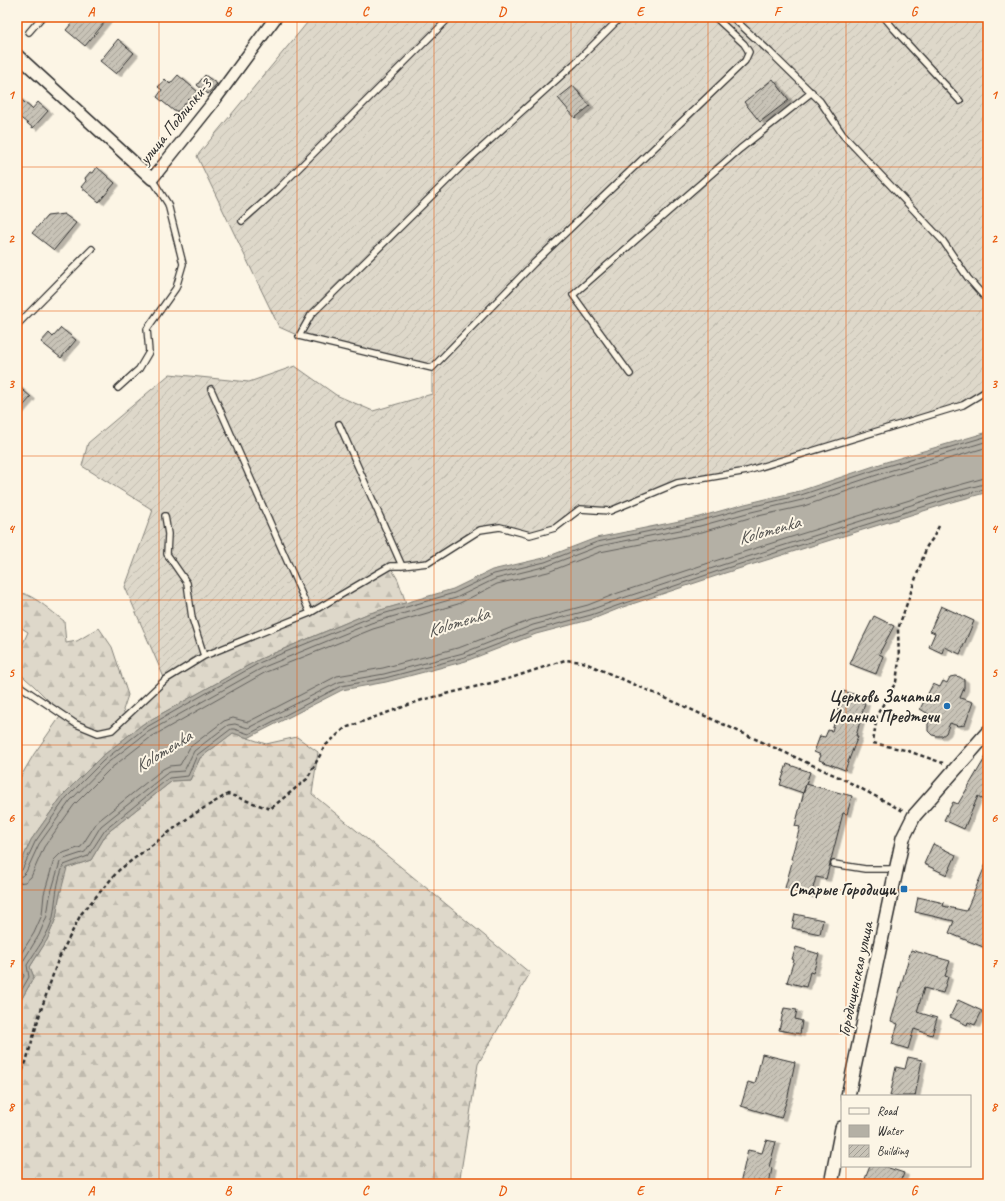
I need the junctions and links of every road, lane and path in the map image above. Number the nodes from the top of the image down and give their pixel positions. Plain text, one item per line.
1 (42, 17) edge
2 (276, 17) edge
3 (450, 17) edge
4 (621, 17) edge
5 (715, 17) edge
6 (732, 17) edge
7 (884, 17) edge
8 (29, 32) dead end
9 (17, 55) edge
10 (812, 92) junction
11 (960, 101) dead end
12 (152, 179) junction
13 (242, 221) dead end
14 (92, 249) dead end
15 (988, 301) edge
16 (17, 325) edge
17 (630, 374) dead end
18 (118, 388) dead end
19 (211, 389) dead end
20 (988, 390) edge
21 (339, 424) dead end
22 (164, 516) dead end
23 (938, 526) dead end
24 (402, 566) junction
25 (310, 613) junction
26 (204, 656) junction
27 (17, 684) edge
28 (988, 732) edge
29 (957, 767) junction
30 (914, 816) junction
31 (834, 864) dead end
32 (896, 869) junction
33 (17, 1084) edge
34 (848, 1095) edge
35 (841, 1133) edge
36 (831, 1184) edge

1 - 8 lane
2 - 12 street, улица Подлипки-3
3 - 13 lane
4 - 5 lane
6 - 10 lane
7 - 11 lane
9 - 12 street, улица Подлипки-3
10 - 15 lane
10 - 17 lane
12 - 18 lane
14 - 16 lane
19 - 25 lane
20 - 24 lane
21 - 24 lane
22 - 26 lane
23 - 29 path
24 - 25 lane
25 - 26 lane
26 - 27 lane
28 - 29 street, Городищенская улица
29 - 30 street, Городищенская улица
30 - 32 street, Городищенская улица
30 - 33 path
31 - 32 lane
32 - 34 street, Городищенская улица
35 - 36 street

